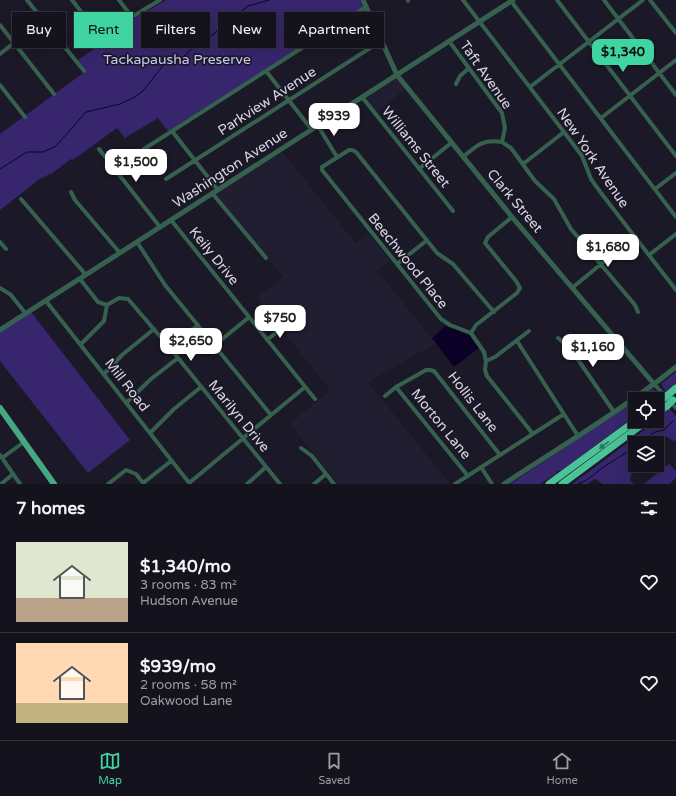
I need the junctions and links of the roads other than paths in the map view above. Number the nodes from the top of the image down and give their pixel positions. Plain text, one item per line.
1 (27, 0) edge
2 (72, 0) edge
3 (119, 0) edge
4 (160, 0) edge
5 (363, 0) edge
6 (463, 0) edge
7 (557, 0) edge
8 (604, 0) edge
9 (643, 0) edge
10 (650, 0) edge
11 (512, 1) edge
12 (366, 7) junction
13 (37, 12) edge
14 (81, 12) edge
15 (128, 12) edge
16 (368, 12) edge
17 (133, 16) edge
18 (618, 19) junction
19 (480, 21) junction
20 (0, 25) edge
21 (676, 34) edge
22 (12, 40) edge
23 (449, 42) junction
24 (589, 42) junction
25 (12, 45) edge
26 (384, 47) edge
27 (18, 48) edge
28 (66, 48) edge
29 (370, 48) edge
30 (0, 54) edge
31 (676, 60) edge
32 (559, 64) junction
33 (469, 68) junction
34 (84, 71) dead end
35 (266, 71) junction
36 (659, 73) junction
37 (397, 75) junction
38 (456, 84) dead end
39 (0, 85) edge
40 (530, 87) junction
41 (54, 94) dead end
42 (676, 95) edge
43 (630, 96) junction
44 (362, 97) junction
45 (289, 100) junction
46 (25, 117) dead end
47 (601, 118) junction
48 (318, 126) junction
49 (312, 130) junction
50 (172, 131) junction
51 (564, 132) junction
52 (502, 142) junction
53 (452, 143) junction
54 (99, 149) dead end
55 (144, 149) dead end
56 (676, 156) edge
57 (337, 157) junction
58 (463, 157) junction
59 (195, 161) junction
60 (523, 164) junction
61 (419, 169) junction
62 (676, 173) edge
63 (166, 179) dead end
64 (655, 189) junction
65 (218, 190) junction
66 (71, 192) dead end
67 (212, 194) junction
68 (20, 198) dead end
69 (453, 212) dead end
70 (512, 217) junction
71 (676, 217) edge
72 (171, 220) junction
73 (160, 227) junction
74 (676, 234) edge
75 (635, 236) junction
76 (426, 240) junction
77 (0, 242) edge
78 (137, 242) junction
79 (6, 250) dead end
80 (120, 253) junction
81 (649, 254) junction
82 (266, 258) dead end
83 (397, 264) junction
84 (600, 264) junction
85 (86, 275) junction
86 (80, 279) junction
87 (0, 288) edge
88 (572, 288) junction
89 (676, 290) edge
90 (46, 301) junction
91 (107, 305) junction
92 (494, 312) junction
93 (638, 312) dead end
94 (26, 314) junction
95 (248, 318) junction
96 (198, 325) junction
97 (283, 327) dead end
98 (154, 329) junction
99 (0, 330) edge
100 (529, 331) dead end
101 (471, 333) junction
102 (558, 338) dead end
103 (267, 340) junction
104 (517, 341) junction
105 (81, 344) junction
106 (215, 345) junction
107 (170, 348) junction
108 (178, 358) junction
109 (486, 361) junction
110 (676, 367) edge
111 (104, 374) junction
112 (654, 384) junction
113 (201, 387) junction
114 (305, 387) junction
115 (396, 387) junction
116 (676, 388) edge
117 (385, 396) dead end
118 (315, 399) dead end
119 (668, 401) edge
120 (126, 403) junction
121 (0, 408) edge
122 (676, 408) edge
123 (614, 412) junction
124 (564, 414) junction
125 (271, 415) junction
126 (628, 426) edge
127 (638, 428) edge
128 (150, 433) junction
129 (533, 434) junction
130 (578, 436) junction
131 (243, 439) junction
132 (24, 442) junction
133 (301, 448) dead end
134 (500, 455) junction
135 (1, 456) edge
136 (171, 461) junction
137 (482, 467) junction
138 (266, 468) junction
139 (13, 474) junction
140 (326, 474) junction
141 (468, 476) junction
142 (143, 483) edge
143 (1, 484) edge
144 (20, 484) edge
145 (54, 484) edge
146 (108, 484) edge
147 (190, 484) edge
148 (247, 484) edge
149 (280, 484) edge
150 (314, 484) edge
151 (334, 484) edge
152 (455, 484) edge
153 (492, 484) edge
154 (504, 484) edge
155 (549, 484) edge
156 (562, 484) edge

1 - 13 street
2 - 14 street
3 - 15 street
4 - 17 street
5 - 12 street, Clark Street
6 - 19 street, New York Avenue
7 - 24 street
8 - 18 street
9 - 18 street
10 - 21 street
11 - 19 street, Washington Avenue
11 - 32 street
12 - 16 street, Clark Street
12 - 35 street
18 - 24 street
18 - 36 street
19 - 23 street, Washington Avenue
19 - 40 street, New York Avenue
20 - 22 street
23 - 33 street, Taft Avenue
23 - 37 street, Washington Avenue
24 - 32 street
24 - 43 street
25 - 30 street
26 - 37 street, Clark Street
27 - 41 street
28 - 34 street
29 - 45 street, Parkview Avenue
31 - 36 street
32 - 40 street
32 - 47 street
33 - 38 street
33 - 52 street, Taft Avenue
35 - 45 street
35 - 50 street
36 - 42 street
36 - 43 street
37 - 44 street, Washington Avenue
37 - 53 street, Clark Street
39 - 46 street
40 - 51 street, New York Avenue
43 - 47 street
43 - 56 street
44 - 48 street, Washington Avenue
44 - 61 street, Williams Street
45 - 49 street
45 - 59 street, Parkview Avenue
47 - 64 street
48 - 49 street, Washington Avenue
48 - 57 street
49 - 65 street, Washington Avenue
50 - 55 street
50 - 59 street
51 - 60 street
51 - 75 street, New York Avenue
52 - 58 street
52 - 60 street
53 - 58 street, Clark Street
53 - 61 street
54 - 73 street
57 - 76 street
57 - 83 street, Beechwood Place
58 - 70 street, Clark Street
59 - 63 street, Parkview Avenue
59 - 65 street
60 - 84 street
61 - 69 street, Williams Street
62 - 64 street
64 - 71 street
65 - 67 street, Washington Avenue
66 - 80 street
67 - 72 street, Washington Avenue
67 - 82 street
68 - 85 street
70 - 88 street, Clark Street
70 - 92 street
72 - 73 street, Washington Avenue
72 - 95 street, Keily Drive
73 - 78 street, Washington Avenue
74 - 81 street
75 - 81 street, New York Avenue
75 - 84 street
76 - 83 street
76 - 92 street
77 - 79 street
78 - 80 street, Washington Avenue
78 - 96 street
80 - 85 street, Washington Avenue
81 - 89 street, New York Avenue
83 - 101 street, Beechwood Place
84 - 88 street
84 - 93 street
85 - 86 street, Washington Avenue
86 - 90 street, Washington Avenue
86 - 91 street
87 - 94 street
88 - 112 street, Clark Street
90 - 94 street, Washington Avenue
90 - 105 street, Mill Road
91 - 98 street, Marilyn Drive
91 - 105 street
92 - 101 street
94 - 99 street, Washington Avenue
95 - 103 street, Keily Drive
95 - 106 street
96 - 106 street
96 - 107 street
97 - 103 street
98 - 107 street, Marilyn Drive
98 - 111 street
100 - 104 street
101 - 109 street
102 - 123 street
103 - 114 street, Keily Drive
104 - 109 street
104 - 124 street
105 - 111 street, Mill Road
106 - 125 street
107 - 108 street, Marilyn Drive
108 - 113 street, Marilyn Drive
108 - 120 street
109 - 129 street
110 - 112 street
111 - 120 street, Mill Road
112 - 119 street, Clark Street
112 - 123 street
113 - 128 street
113 - 131 street, Marilyn Drive
114 - 118 street, Keily Drive
114 - 125 street
115 - 117 street, Hollis Lane
115 - 134 street, Hollis Lane
115 - 141 street, Morton Lane
116 - 119 highway
119 - 122 street, Clark Street
120 - 128 street, Mill Road
121 - 132 main road
123 - 130 street
124 - 129 street
124 - 130 street
125 - 131 street
126 -> 155 highway
127 - 156 highway
128 - 136 street, Mill Road
129 - 134 street
130 - 154 street
131 - 138 street, Marilyn Drive
131 - 147 street
132 - 135 street
132 - 145 main road
133 - 140 street
134 - 137 street
135 - 139 street
136 - 142 street
136 - 147 street, Mill Road
137 - 141 street
137 - 153 street
138 - 148 street
138 - 149 street, Marilyn Drive
139 - 143 street
139 - 144 street
140 - 150 street
140 - 151 street
141 - 152 street
142 - 146 street

